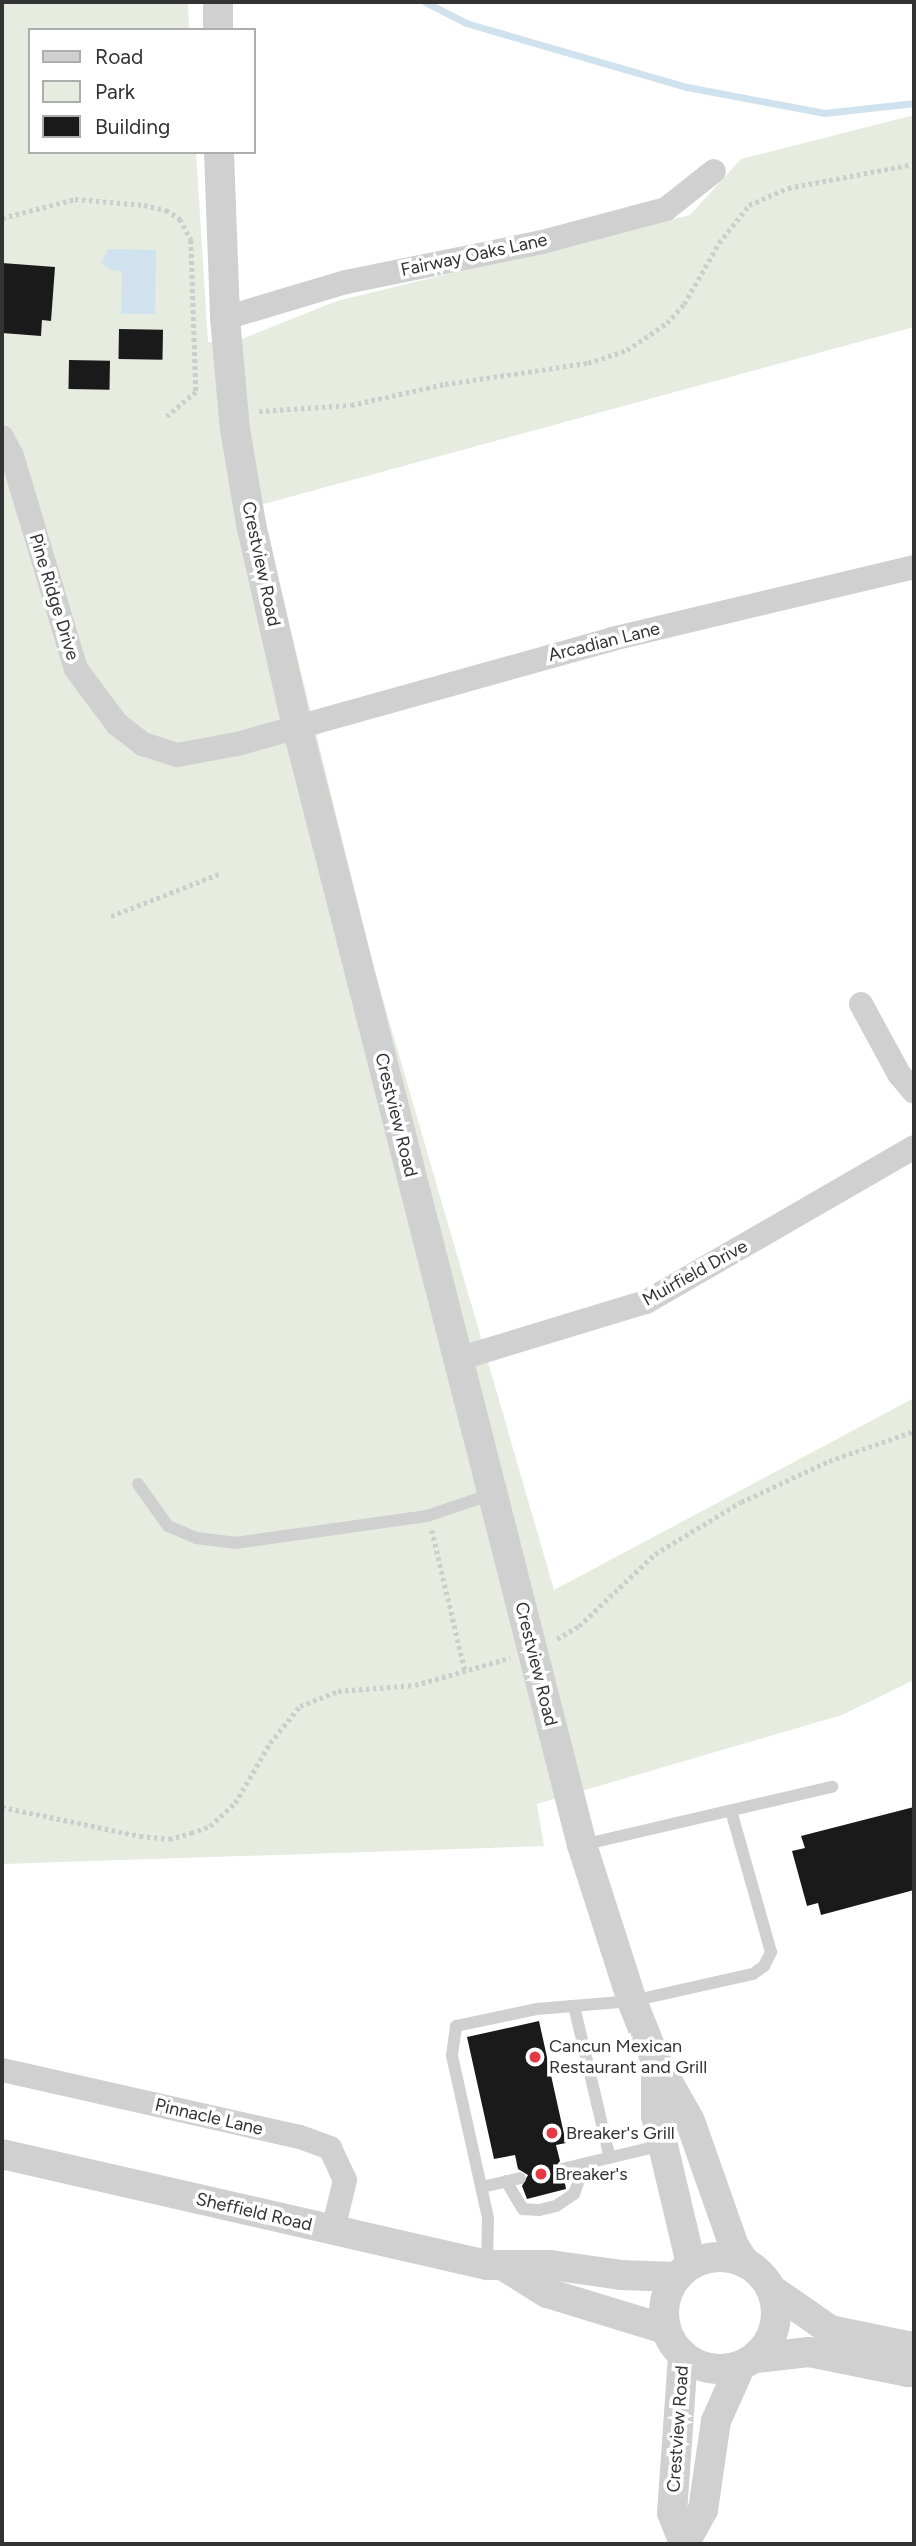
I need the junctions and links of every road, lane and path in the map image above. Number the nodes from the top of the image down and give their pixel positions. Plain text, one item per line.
1 (218, 2) edge
2 (218, 28) edge
3 (219, 154) edge
4 (914, 164) edge
5 (714, 171) dead end
6 (2, 218) edge
7 (225, 318) junction
8 (196, 392) junction
9 (233, 405) junction
10 (167, 416) dead end
11 (2, 438) edge
12 (914, 567) edge
13 (297, 726) junction
14 (219, 874) dead end
15 (111, 916) dead end
16 (861, 1004) dead end
17 (914, 1092) edge
18 (914, 1147) edge
19 (458, 1359) junction
20 (914, 1431) edge
21 (138, 1484) dead end
22 (492, 1494) junction
23 (427, 1516) junction
24 (532, 1648) junction
25 (465, 1671) junction
26 (832, 1787) dead end
27 (2, 1807) edge
28 (731, 1811) junction
29 (582, 1845) junction
30 (632, 2001) junction
31 (574, 2006) junction
32 (656, 2061) junction
33 (2, 2070) edge
34 (663, 2145) junction
35 (2, 2154) edge
36 (610, 2158) junction
37 (585, 2164) junction
38 (562, 2169) dead end
39 (520, 2178) dead end
40 (506, 2182) junction
41 (482, 2187) junction
42 (333, 2230) junction
43 (745, 2263) junction
44 (497, 2267) junction
45 (683, 2271) junction
46 (771, 2289) junction
47 (665, 2329) junction
48 (914, 2352) edge
49 (683, 2356) junction
50 (748, 2362) junction
51 (914, 2368) edge
52 (684, 2543) edge

1 - 2 street
3 - 7 street, Crestview Road
4 - 9 path
5 - 7 street, Fairway Oaks Lane
6 - 8 path
7 - 9 street, Crestview Road
8 - 9 path
8 - 10 path
9 - 13 street, Crestview Road
11 - 13 street, Pine Ridge Drive
12 - 13 street, Arcadian Lane
13 - 19 street, Crestview Road
14 - 15 path
16 - 17 street
18 - 19 street, Muirfield Drive
19 - 22 street, Crestview Road
20 - 24 path
21 - 23 lane
22 - 23 lane
22 - 24 street, Crestview Road
23 - 25 path
24 - 25 path
24 - 29 street, Crestview Road
25 - 27 path
26 - 28 lane
28 - 29 lane
28 - 30 lane
29 - 30 street, Crestview Road
30 - 31 lane
30 - 32 street, Crestview Road
31 - 36 lane
31 - 41 lane
32 - 34 street, Crestview Road
32 - 43 street, Crestview Road
33 - 42 street, Pinnacle Lane
34 - 36 lane
34 - 45 street, Crestview Road
35 - 42 street, Sheffield Road
36 - 37 lane
37 - 38 lane
37 - 40 lane
39 - 40 lane
40 - 41 lane
41 - 44 lane
42 - 44 street, Sheffield Road
43 - 45 street
43 - 46 street
44 - 45 street, Sheffield Road
44 - 47 street, Sheffield Road
45 - 47 street
46 - 48 street
46 - 50 street
47 - 49 street
49 - 50 street
49 - 52 street, Crestview Road
50 - 51 street
50 - 52 street, Crestview Road

